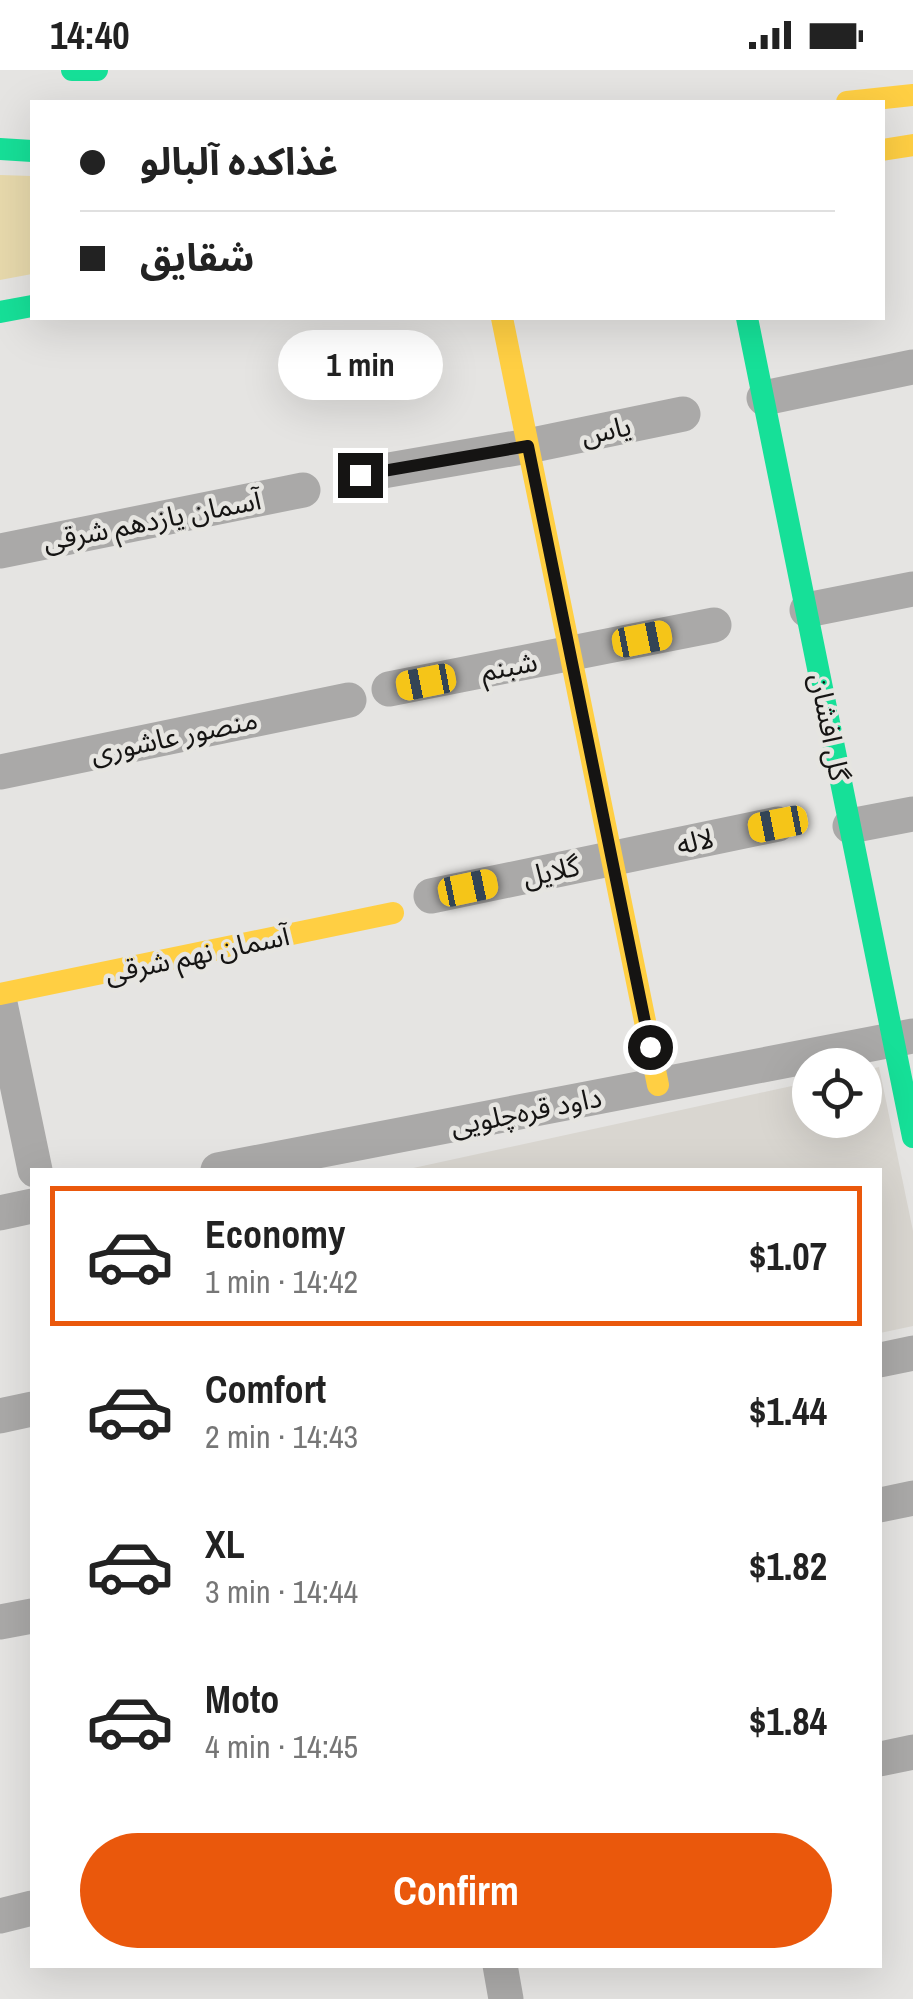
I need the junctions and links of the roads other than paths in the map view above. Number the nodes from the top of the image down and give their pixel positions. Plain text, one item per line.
1 (72, 70) edge
2 (98, 70) edge
3 (913, 95) edge
4 (866, 100) edge
5 (913, 145) edge
6 (0, 149) edge
7 (885, 150) edge
8 (30, 151) edge
9 (30, 306) edge
10 (0, 312) edge
11 (502, 320) edge
12 (748, 320) edge
13 (913, 368) edge
14 (764, 398) junction
15 (684, 414) dead end
16 (528, 446) junction
17 (360, 475) dead end
18 (303, 490) dead end
19 (0, 550) edge
20 (913, 589) edge
21 (807, 610) junction
22 (714, 625) dead end
23 (570, 654) junction
24 (389, 690) dead end
25 (349, 700) dead end
26 (0, 772) edge
27 (913, 814) edge
28 (778, 824) dead end
29 (850, 826) junction
30 (612, 858) junction
31 (432, 896) dead end
32 (393, 913) dead end
33 (0, 994) edge
34 (0, 1003) edge
35 (903, 1038) edge
36 (658, 1085) junction
37 (913, 1137) edge
38 (342, 1158) edge
39 (35, 1168) edge
40 (239, 1168) edge
41 (30, 1206) edge
42 (0, 1212) edge
43 (913, 1353) edge
44 (882, 1360) edge
45 (30, 1409) edge
46 (0, 1416) edge
47 (913, 1498) edge
48 (882, 1505) edge
49 (30, 1616) edge
50 (0, 1622) edge
51 (913, 1752) edge
52 (882, 1759) edge
53 (30, 1908) edge
54 (0, 1916) edge
55 (501, 1968) edge
56 (506, 1999) edge

1 - 2 main road
3 - 4 main road
5 - 7 main road
6 - 8 main road
9 - 10 main road
11 - 16 main road
12 - 14 main road, گل افشان
13 - 14 street
14 - 21 main road, گل افشان
15 - 16 street, یاس
16 - 17 street, یاس
16 - 23 main road
18 - 19 street, آسمان یازدهم شرقی
20 - 21 street
21 - 29 main road, گل افشان
22 - 23 street, شبنم
23 - 24 street, شبنم
23 - 30 main road
25 - 26 street, منصور عاشوری
27 - 29 street
28 - 30 street, لاله
29 - 35 main road, گل افشان
30 - 31 street, گلایل
30 - 36 main road
32 - 33 main road, آسمان نهم شرقی
34 - 39 street
35 - 36 street, داود قره‌چلویی
35 - 37 main road, گل افشان
36 - 38 street, داود قره‌چلویی
38 - 40 street, داود قره‌چلویی
41 - 42 street
43 - 44 street
45 - 46 street
47 - 48 street
49 - 50 street
51 - 52 street
53 - 54 street
55 - 56 street

